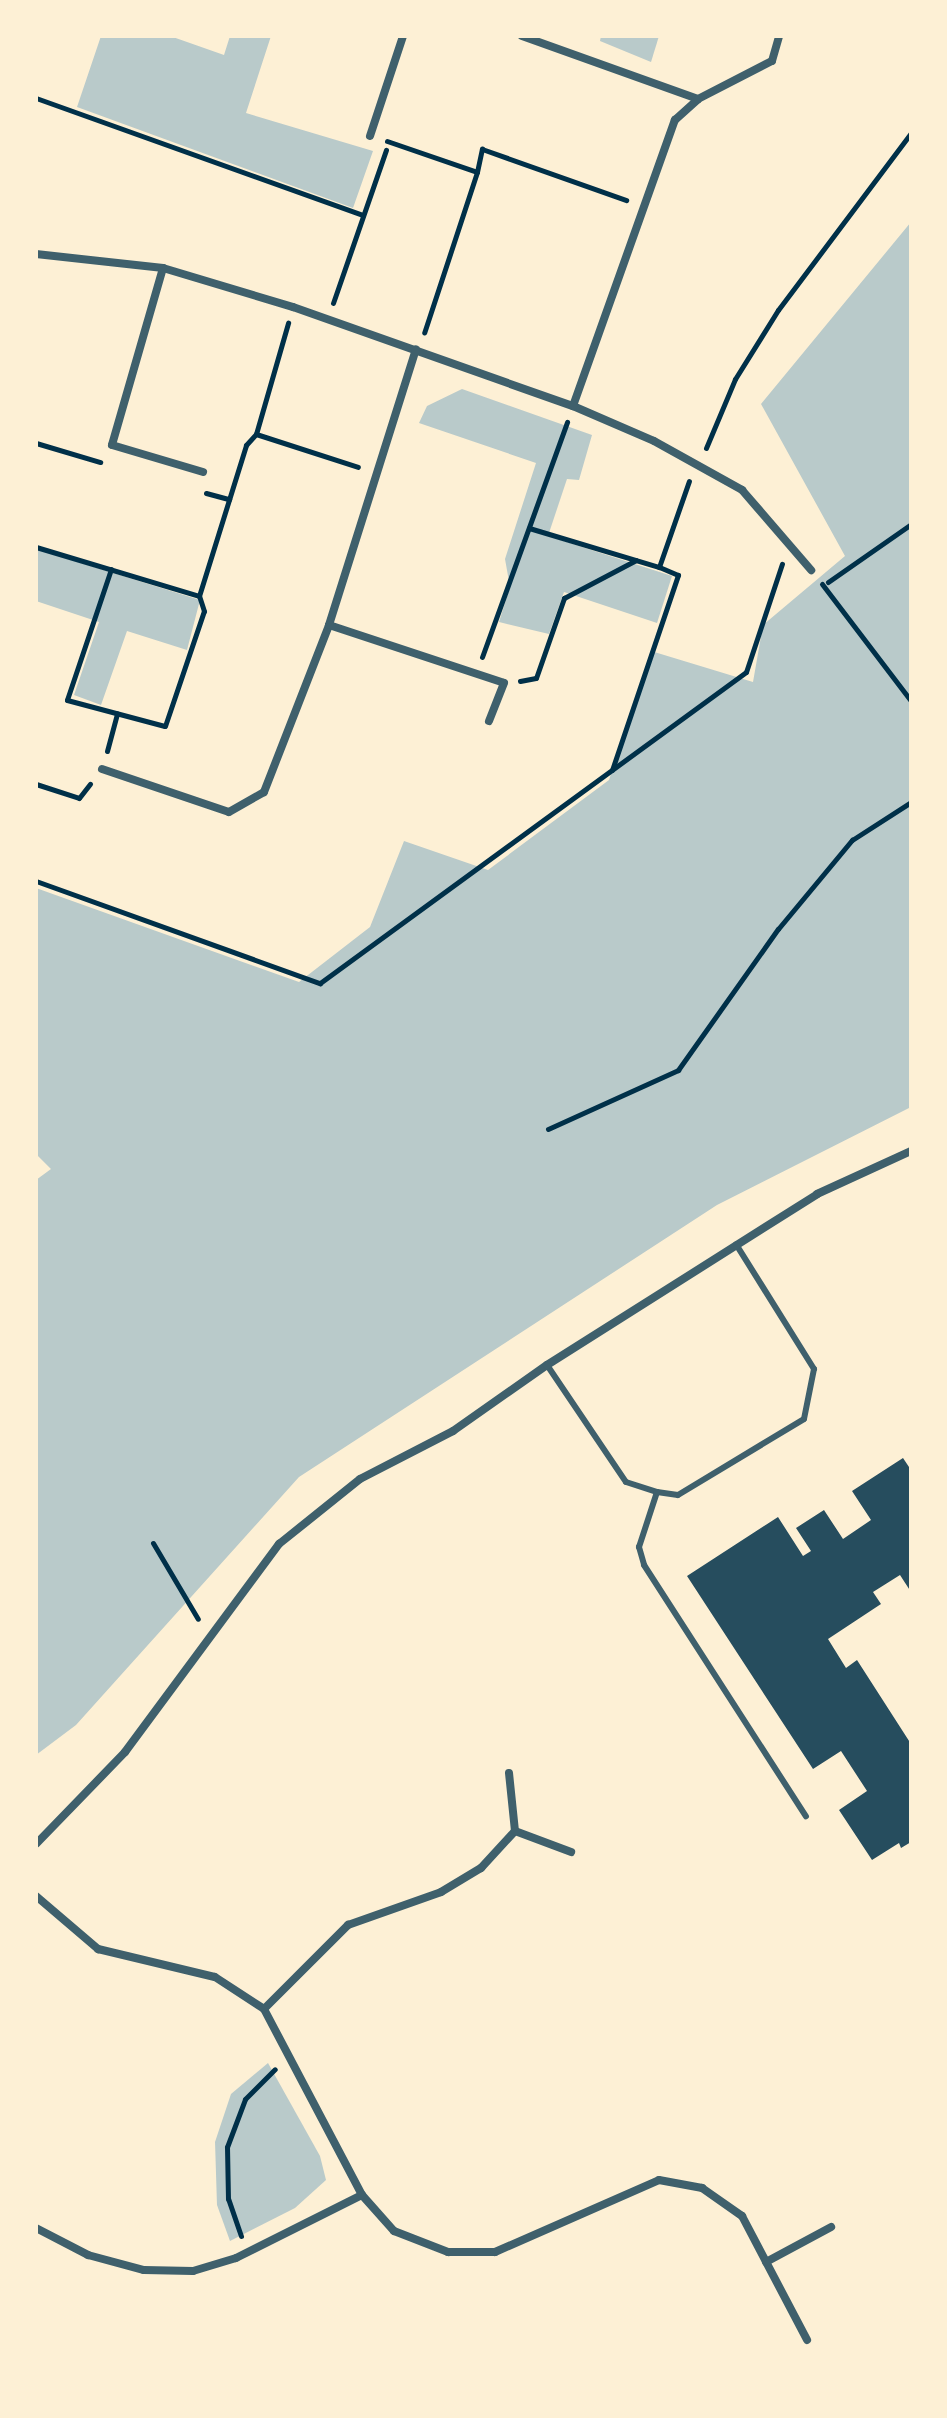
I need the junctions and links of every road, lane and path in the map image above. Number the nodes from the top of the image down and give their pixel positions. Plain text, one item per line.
1 (403, 36) edge
2 (522, 36) edge
3 (779, 36) edge
4 (36, 98) edge
5 (698, 99) junction
6 (911, 133) edge
7 (370, 136) joint
8 (389, 141) junction
9 (477, 172) junction
10 (644, 207) junction
11 (362, 215) junction
12 (36, 254) edge
13 (163, 268) junction
14 (328, 319) junction
15 (417, 350) junction
16 (573, 406) junction
17 (256, 434) dead end
18 (699, 464) junction
19 (203, 472) dead end
20 (378, 473) junction
21 (911, 524) edge
22 (529, 528) junction
23 (788, 543) junction
24 (636, 560) junction
25 (659, 567) junction
26 (111, 569) dead end
27 (811, 570) joint
28 (824, 585) junction
29 (199, 596) dead end
30 (329, 625) junction
31 (476, 674) junction
32 (504, 683) junction
33 (911, 701) edge
34 (489, 721) dead end
35 (102, 769) dead end
36 (612, 771) junction
37 (911, 802) edge
38 (36, 881) edge
39 (548, 1129) dead end
40 (911, 1151) edge
41 (736, 1242) junction
42 (547, 1365) junction
43 (657, 1492) junction
44 (153, 1543) dead end
45 (210, 1641) junction
46 (509, 1773) dead end
47 (806, 1816) dead end
48 (515, 1831) junction
49 (36, 1844) edge
50 (571, 1852) dead end
51 (36, 1896) edge
52 (264, 2009) junction
53 (291, 2060) junction
54 (362, 2195) junction
55 (831, 2227) dead end
56 (36, 2228) edge
57 (249, 2252) junction
58 (766, 2262) junction
59 (807, 2340) dead end

1 - 7 street
2 - 5 street
3 - 5 street
4 - 11 path
5 - 10 street
6 - 18 path
7 - 8 path
8 - 9 path
8 - 11 path
9 - 10 path
9 - 15 path
10 - 16 street
11 - 14 path
12 - 13 street
13 - 14 street
13 - 19 street
14 - 15 street
15 - 16 street
15 - 20 street
16 - 18 street
16 - 22 path
17 - 20 path
18 - 23 street
18 - 25 path
20 - 30 street
21 - 28 path
22 - 24 path
22 - 31 path
23 - 27 street
23 - 36 path
24 - 25 path
24 - 32 path
25 - 36 path
26 - 29 path
27 - 28 path
28 - 33 path
30 - 31 street
30 - 35 street
31 - 32 street
32 - 34 street
36 - 38 path
37 - 39 path
40 - 41 street
41 - 42 street
41 - 43 lane
42 - 43 lane
42 - 45 street
43 - 47 lane
44 - 45 path
45 - 49 street
46 - 48 street
48 - 50 street
48 - 52 street
51 - 52 street
52 - 53 street
53 - 54 street
53 - 57 path
54 - 57 street
54 - 58 street
55 - 58 street
56 - 57 street
58 - 59 street

